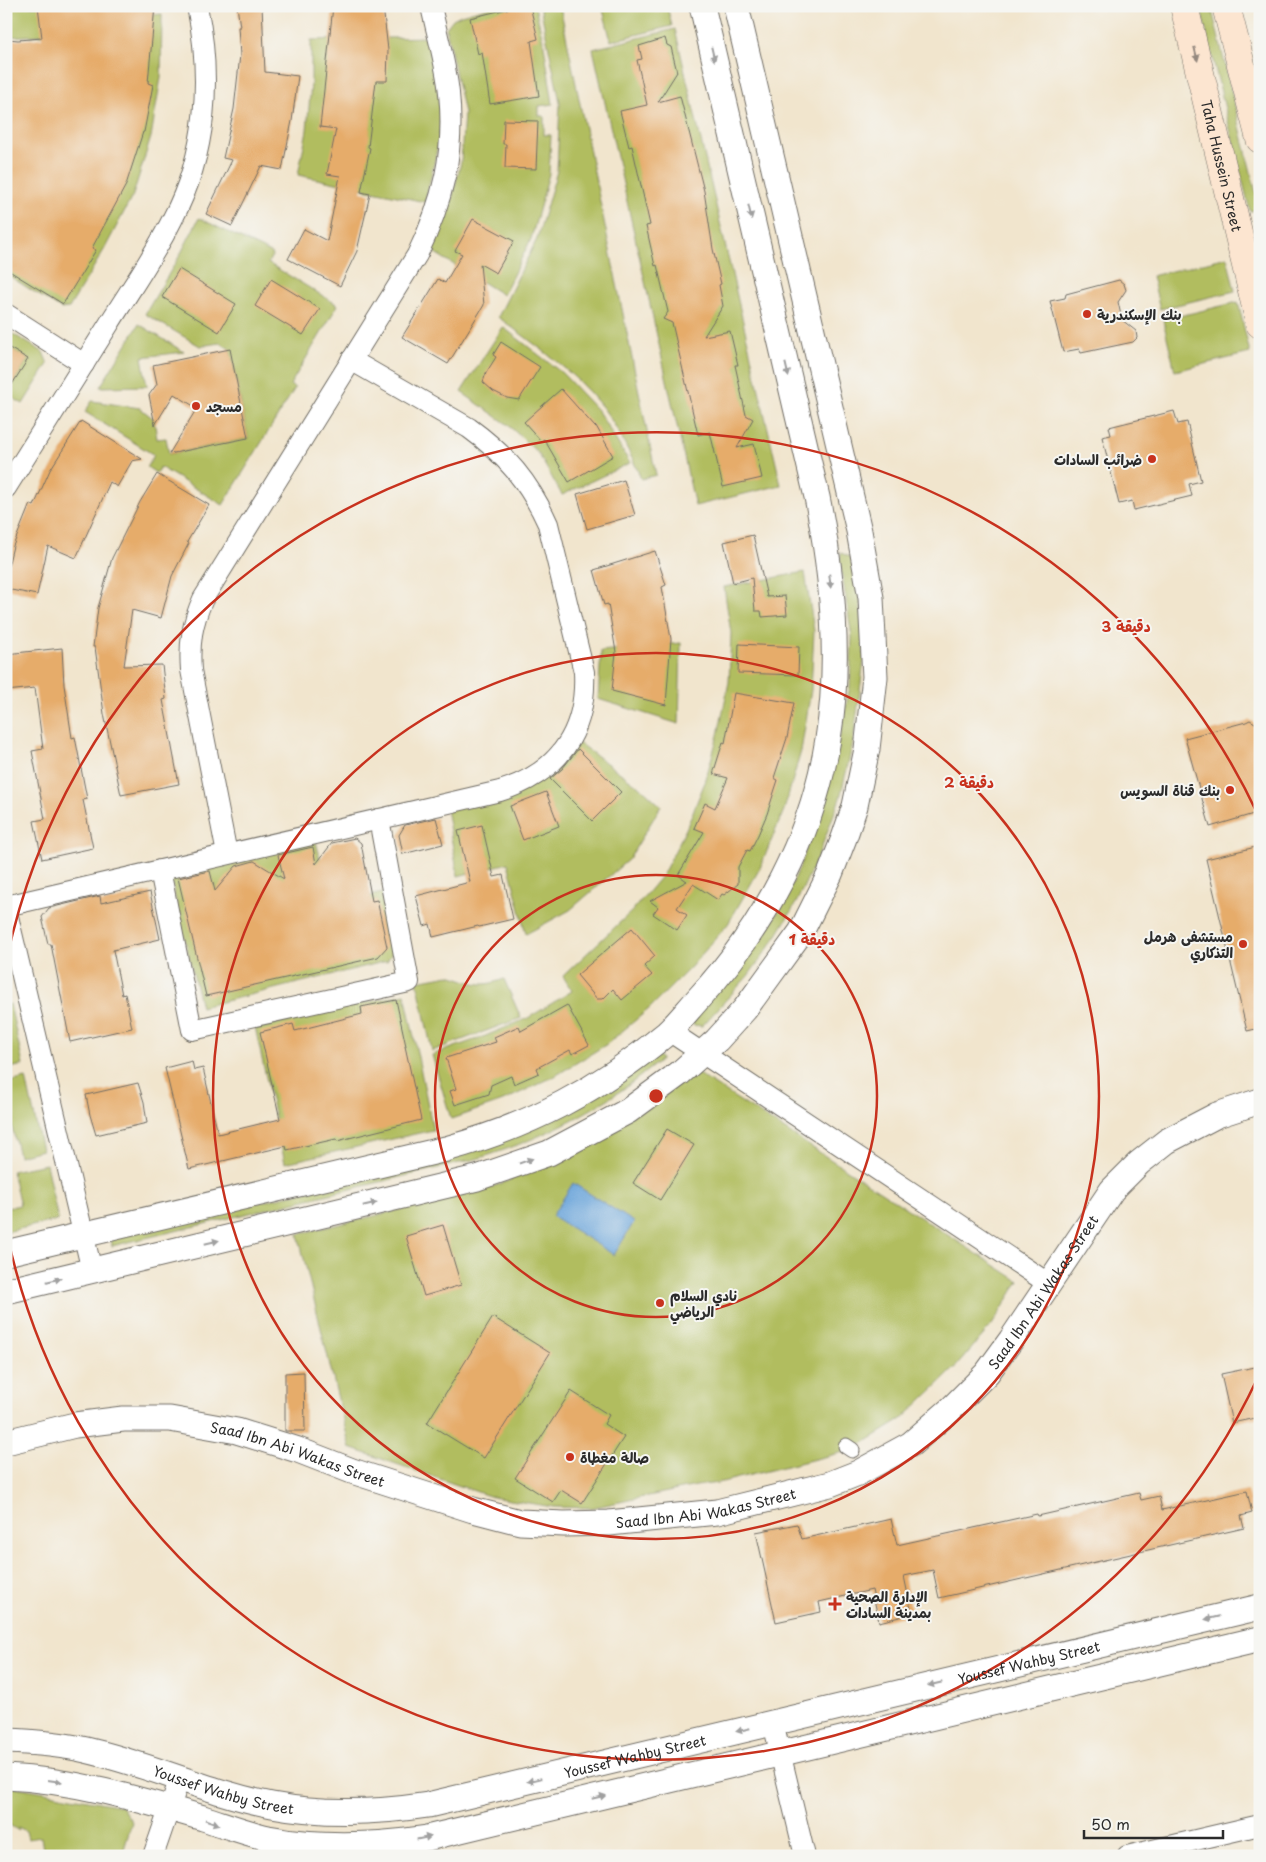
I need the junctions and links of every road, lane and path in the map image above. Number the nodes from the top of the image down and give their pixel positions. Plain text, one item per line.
1 (197, 6) edge
2 (431, 6) edge
3 (702, 6) edge
4 (736, 6) edge
5 (1184, 6) edge
6 (1226, 6) edge
7 (1260, 139) edge
8 (1250, 236) edge
9 (6, 314) edge
10 (1260, 324) edge
11 (351, 360) junction
12 (84, 364) junction
13 (6, 488) edge
14 (860, 531) junction
15 (826, 541) junction
16 (379, 819) junction
17 (227, 854) junction
18 (160, 870) junction
19 (6, 907) edge
20 (669, 1031) junction
21 (702, 1054) junction
22 (1260, 1101) edge
23 (84, 1234) junction
24 (6, 1253) edge
25 (92, 1270) junction
26 (1049, 1284) junction
27 (6, 1291) edge
28 (6, 1442) edge
29 (1260, 1606) edge
30 (1260, 1638) edge
31 (773, 1723) junction
32 (6, 1741) edge
33 (781, 1753) junction
34 (6, 1777) edge
35 (180, 1778) junction
36 (169, 1809) junction
37 (1260, 1825) edge
38 (153, 1856) edge
39 (805, 1856) edge
40 (1127, 1856) edge

1 - 12 street
2 - 11 street
3 -> 15 street
4 - 14 street
5 -> 8 main road, Taha Hussein Street
6 - 7 main road
8 - 10 main road, Taha Hussein Street
9 - 12 street
11 - 16 street
11 - 17 street
12 - 13 street
14 - 15 street
14 - 21 street
15 -> 20 street
16 - 17 street
16 - 18 street
17 - 18 street
18 - 19 street
19 - 23 street
20 - 21 street
20 - 23 street
25 -> 21 street
21 - 26 street
22 - 26 street, Saad Ibn Abi Wakas Street
23 - 24 street
23 - 25 street
27 -> 25 street
26 - 28 street, Saad Ibn Abi Wakas Street
29 -> 31 street, Youssef Wahby Street
30 - 33 street
31 - 33 street
31 -> 35 street, Youssef Wahby Street
32 - 35 street, Youssef Wahby Street
36 -> 33 street
33 - 39 street
34 -> 36 street
35 - 36 street
36 - 38 street
37 - 40 street

